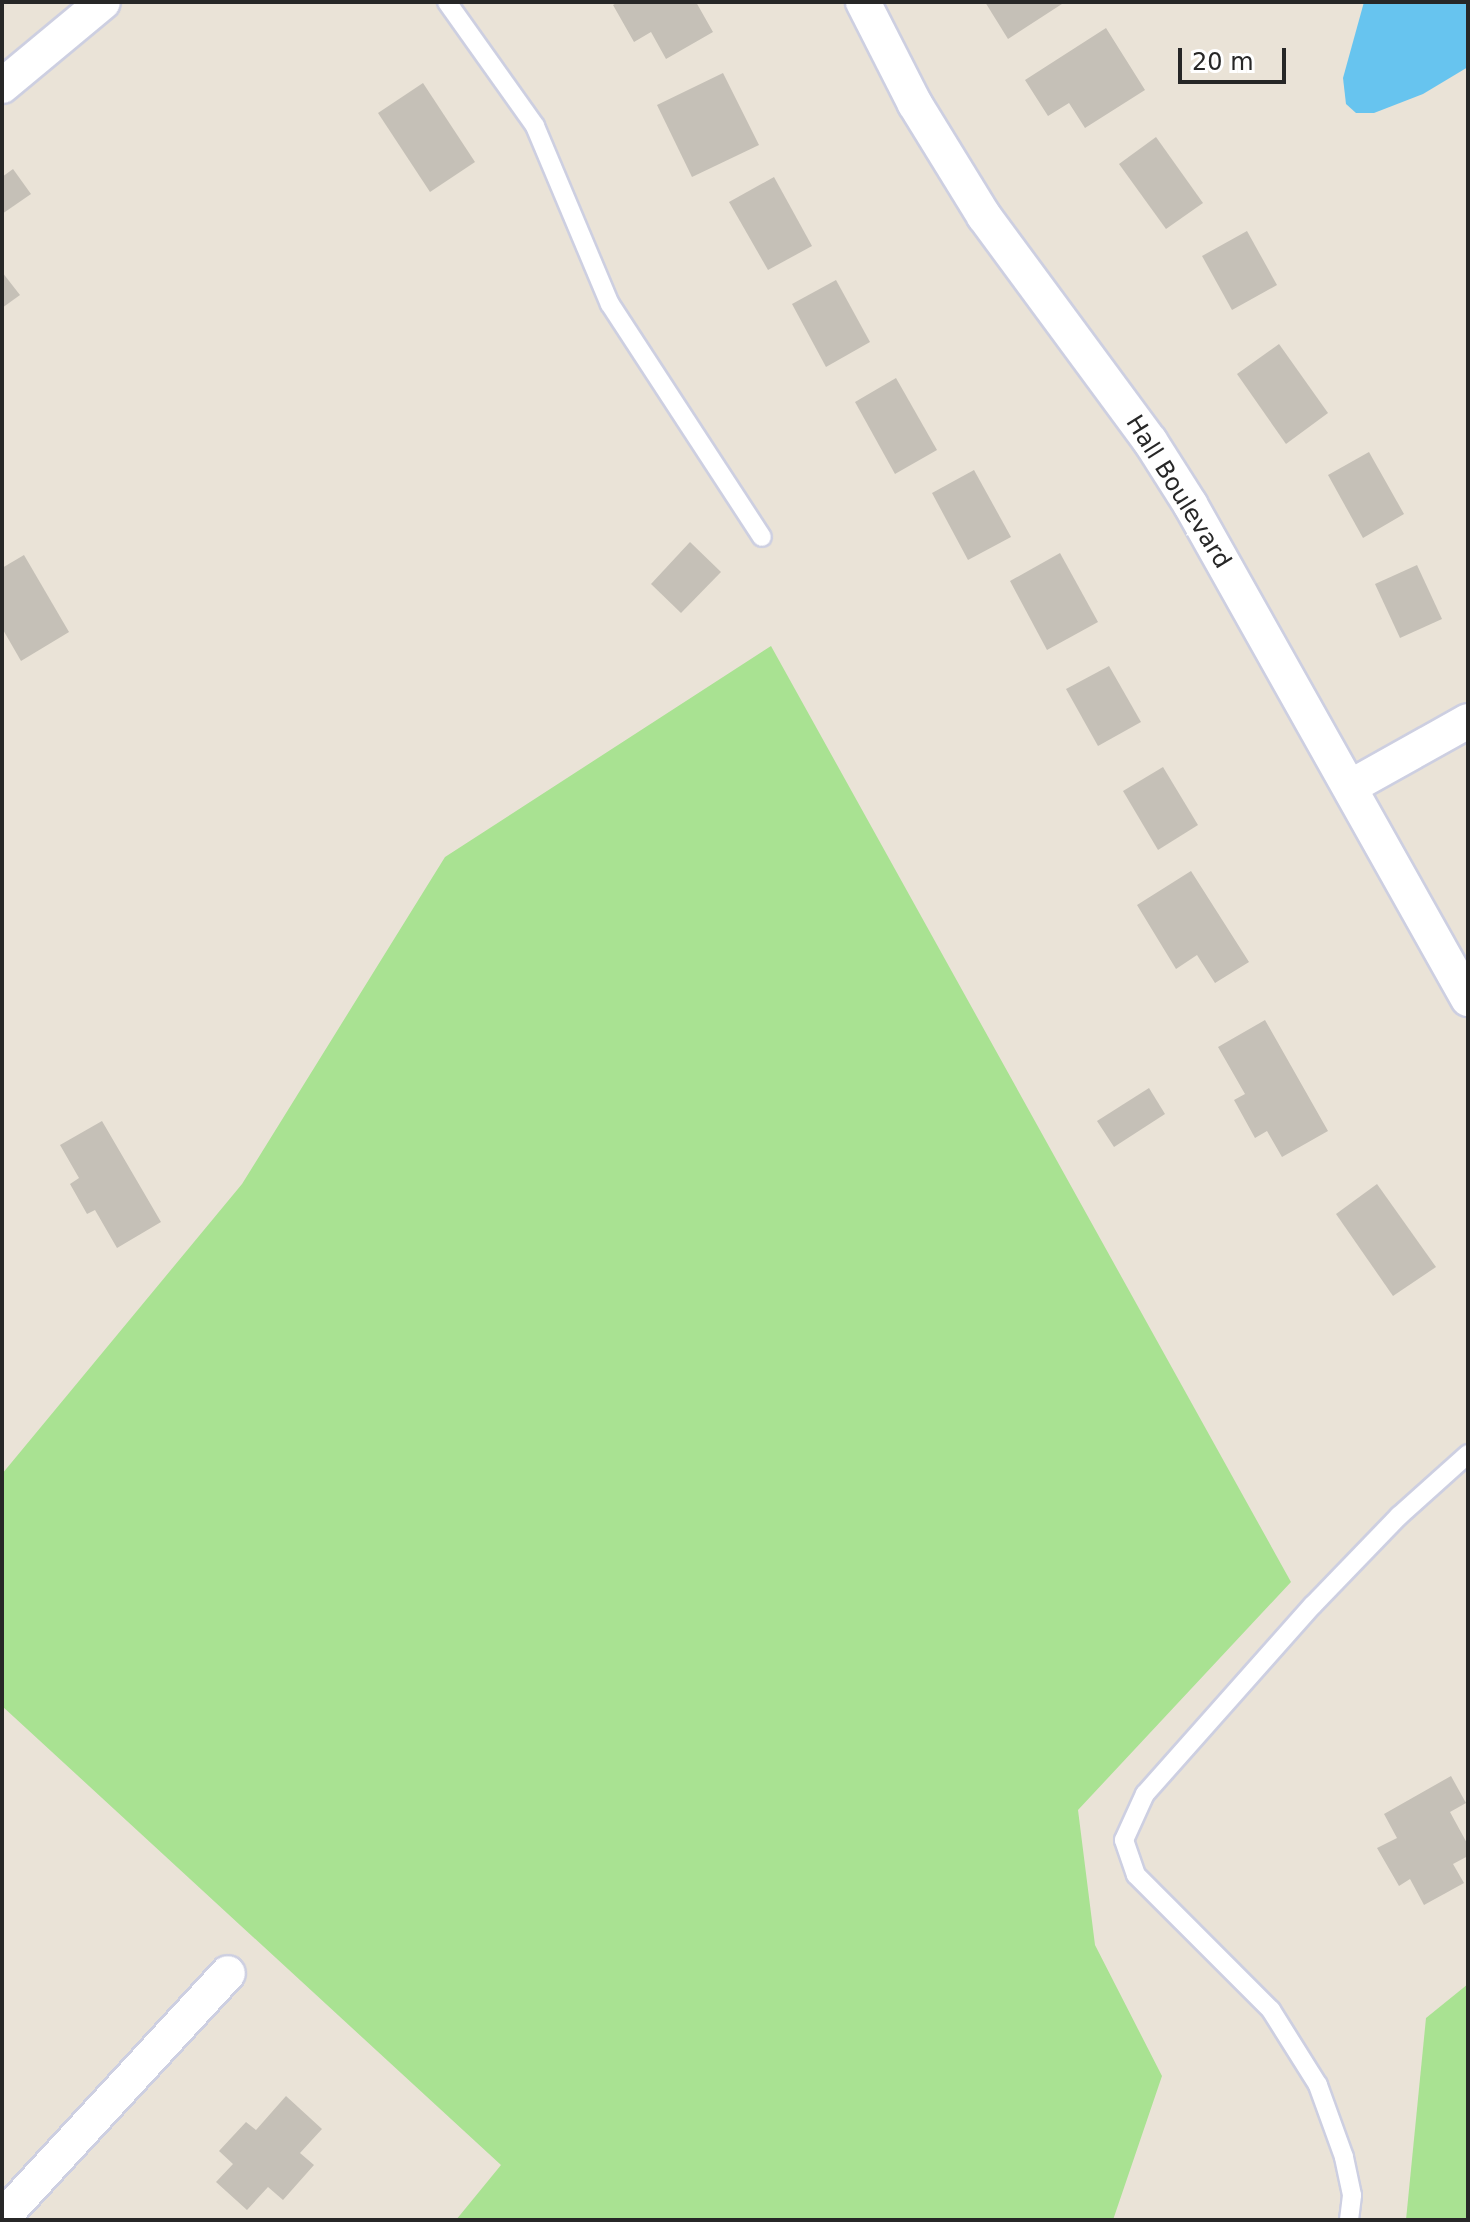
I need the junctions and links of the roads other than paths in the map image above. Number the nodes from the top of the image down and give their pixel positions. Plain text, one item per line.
1 (103, 2) edge
2 (447, 2) edge
3 (863, 2) edge
4 (2, 86) edge
5 (762, 537) dead end
6 (1468, 721) edge
7 (1350, 787) junction
8 (1468, 999) edge
9 (1468, 1454) edge
10 (228, 1973) dead end
11 (2, 2218) edge
12 (1349, 2220) edge

1 - 4 street
2 - 5 lane
3 - 7 street, Hall Boulevard
6 - 7 street
7 - 8 street, Hall Boulevard
9 - 12 lane
10 - 11 street

